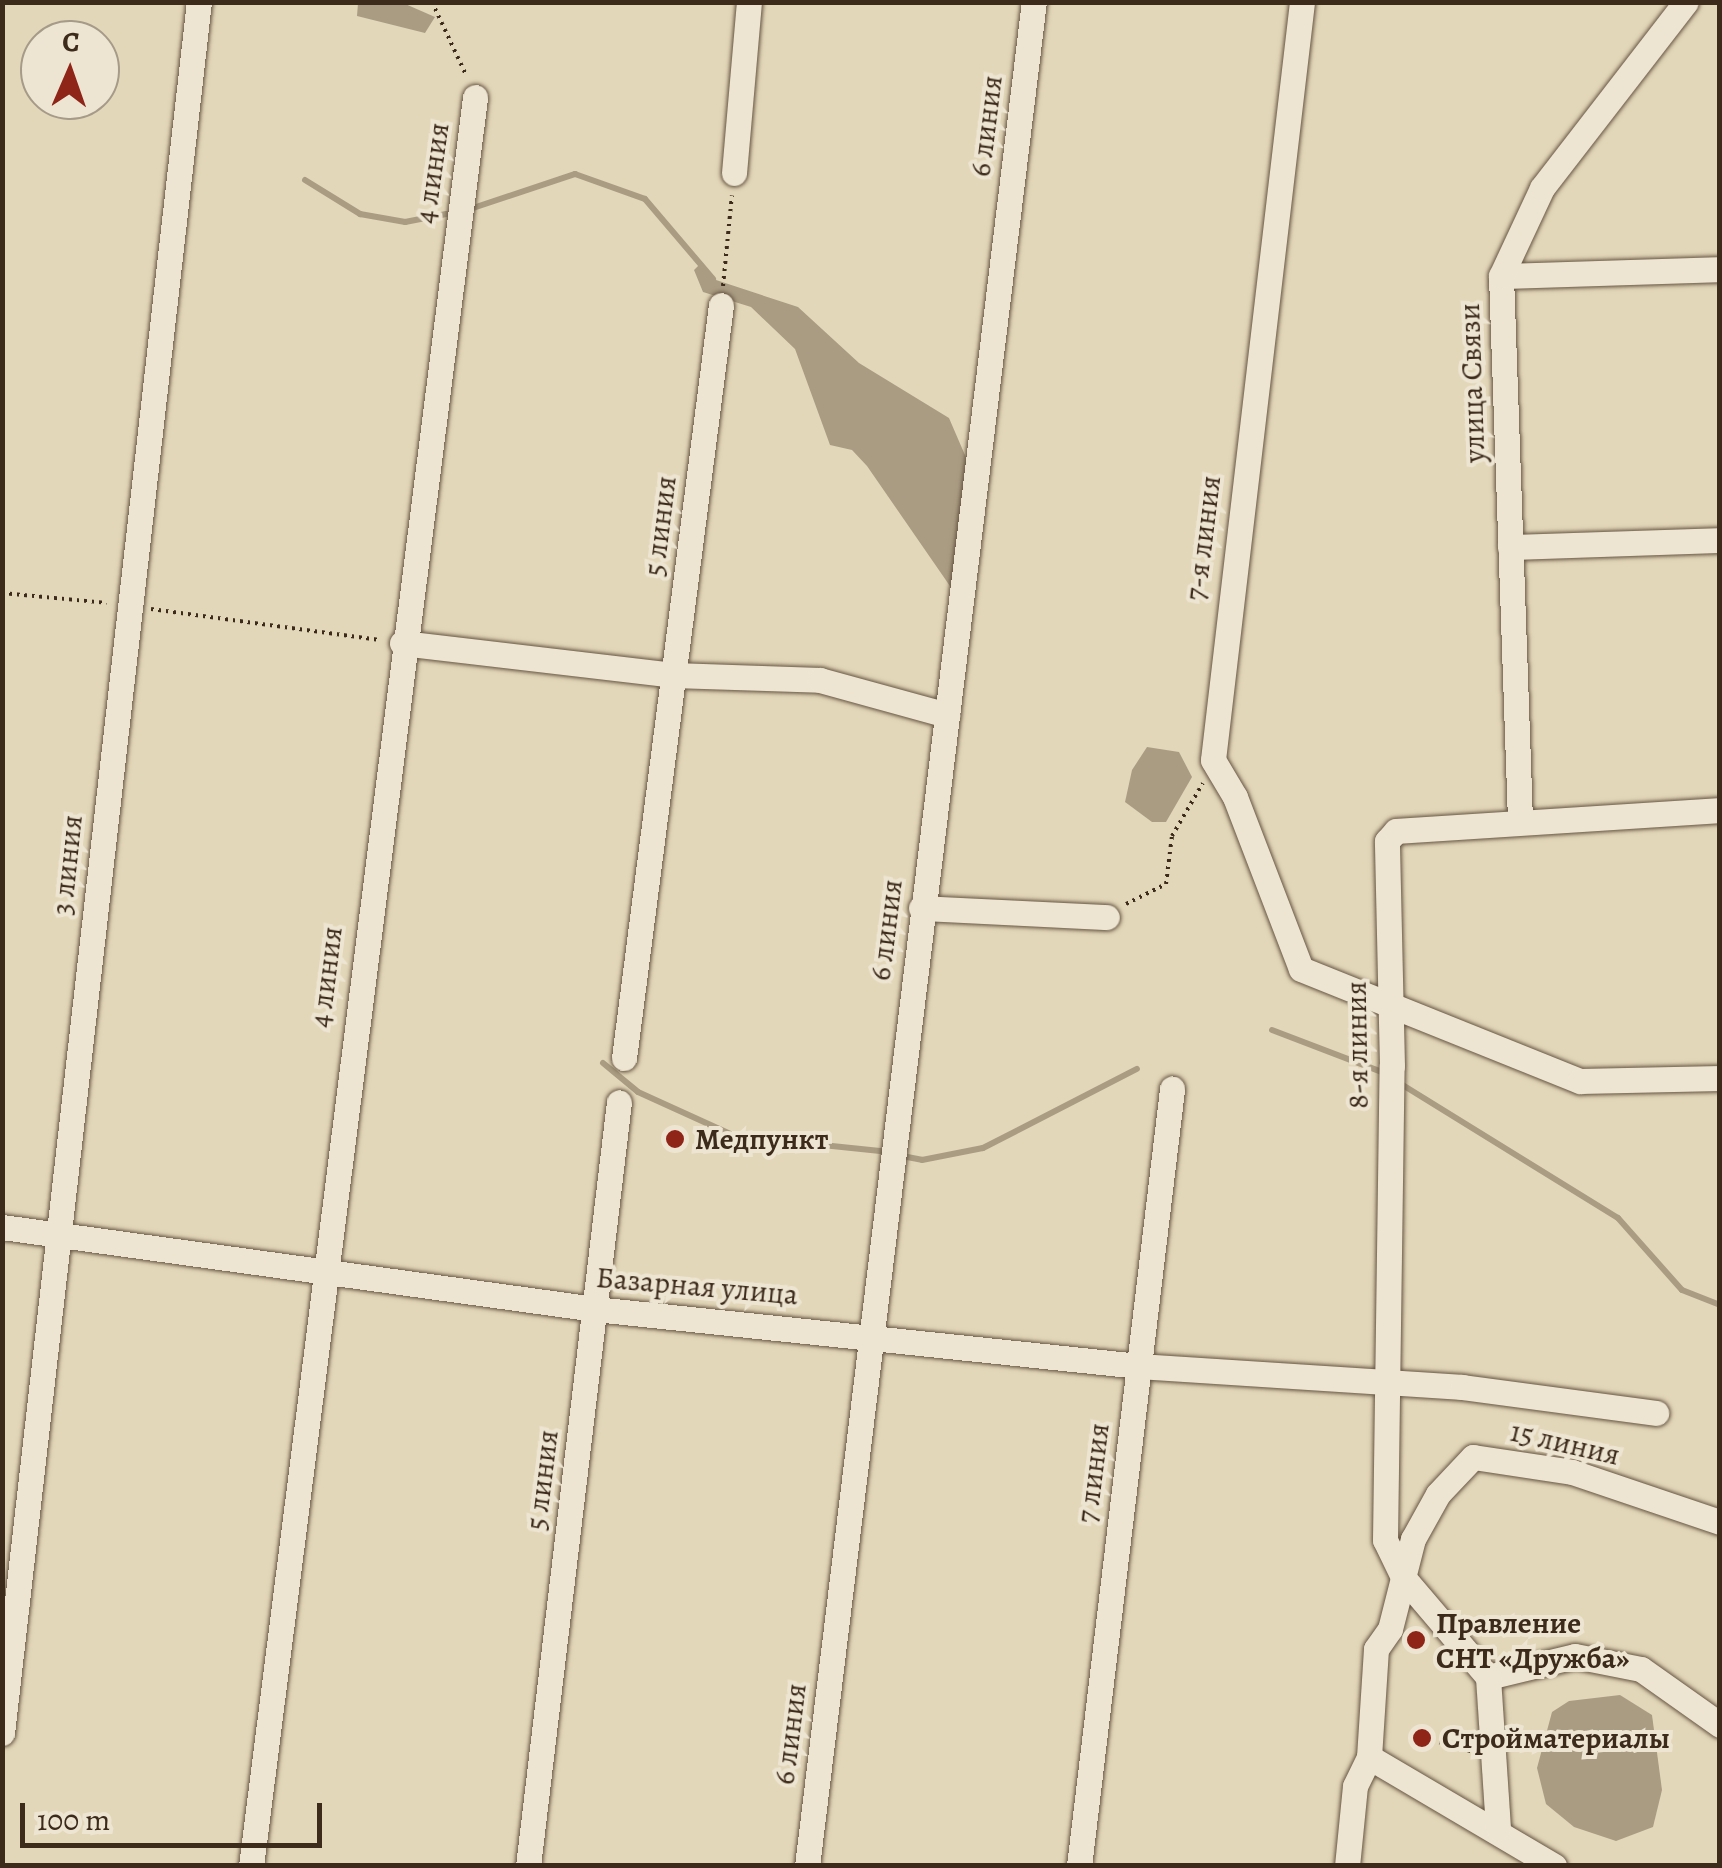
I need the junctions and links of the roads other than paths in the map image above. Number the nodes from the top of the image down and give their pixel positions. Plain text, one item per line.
1 (198, 2) edge
2 (749, 2) edge
3 (1034, 2) edge
4 (1302, 2) edge
5 (1686, 2) edge
6 (474, 97) road end
7 (734, 173) road end
8 (1720, 269) edge
9 (1501, 276) junction
10 (721, 305) road end
11 (1720, 540) edge
12 (1510, 547) junction
13 (402, 643) junction
14 (673, 676) junction
15 (947, 715) junction
16 (1720, 810) edge
17 (1520, 820) junction
18 (921, 908) junction
19 (1108, 917) road end
20 (1389, 1008) junction
21 (624, 1058) dead end
22 (1720, 1078) edge
23 (1172, 1089) dead end
24 (619, 1102) dead end
25 (2, 1227) edge
26 (63, 1235) junction
27 (321, 1273) junction
28 (596, 1309) junction
29 (868, 1334) junction
30 (1139, 1366) junction
31 (1387, 1386) junction
32 (1656, 1413) dead end
33 (1720, 1522) edge
34 (1403, 1577) junction
35 (1488, 1677) junction
36 (1720, 1725) edge
37 (2, 1733) edge
38 (1369, 1757) junction
39 (1498, 1828) junction
40 (251, 1866) edge
41 (528, 1866) edge
42 (807, 1866) edge
43 (1079, 1866) edge
44 (1347, 1866) edge
45 (1554, 1866) edge

1 - 26 street, 3 линия
2 - 7 street
3 - 15 street, 6 линия
4 - 20 street, 7-я линия
5 - 9 street, улица Связи
6 - 13 street, 4 линия
8 - 9 street
9 - 12 street, улица Связи
10 - 14 street, 5 линия
11 - 12 street
12 - 17 street, улица Связи
13 - 14 street
13 - 27 street, 4 линия
14 - 15 street
14 - 21 street, 5 линия
15 - 18 street, 6 линия
16 - 17 street, 8-я линия
17 - 20 street, 8-я линия
18 - 19 street
18 - 29 street, 6 линия
20 - 22 street
20 - 31 street, 8-я линия
23 - 30 street, 7 линия
24 - 28 street, 5 линия
25 - 26 street, Базарная улица
26 - 27 street, Базарная улица
26 - 37 street, 3 линия
27 - 28 street, Базарная улица
27 - 40 street, 4 линия
28 - 29 street, Базарная улица
28 - 41 street, 5 линия
29 - 30 street, Базарная улица
29 - 42 street, 6 линия
30 - 31 street, Базарная улица
30 - 43 street, 7 линия
31 - 32 street, Базарная улица
31 - 34 street, 8-я линия
33 - 34 street, 15 линия
34 - 35 street, 8-я линия
34 - 38 street
35 - 36 street
35 - 39 street
38 - 39 street
38 - 44 street
39 - 45 street

